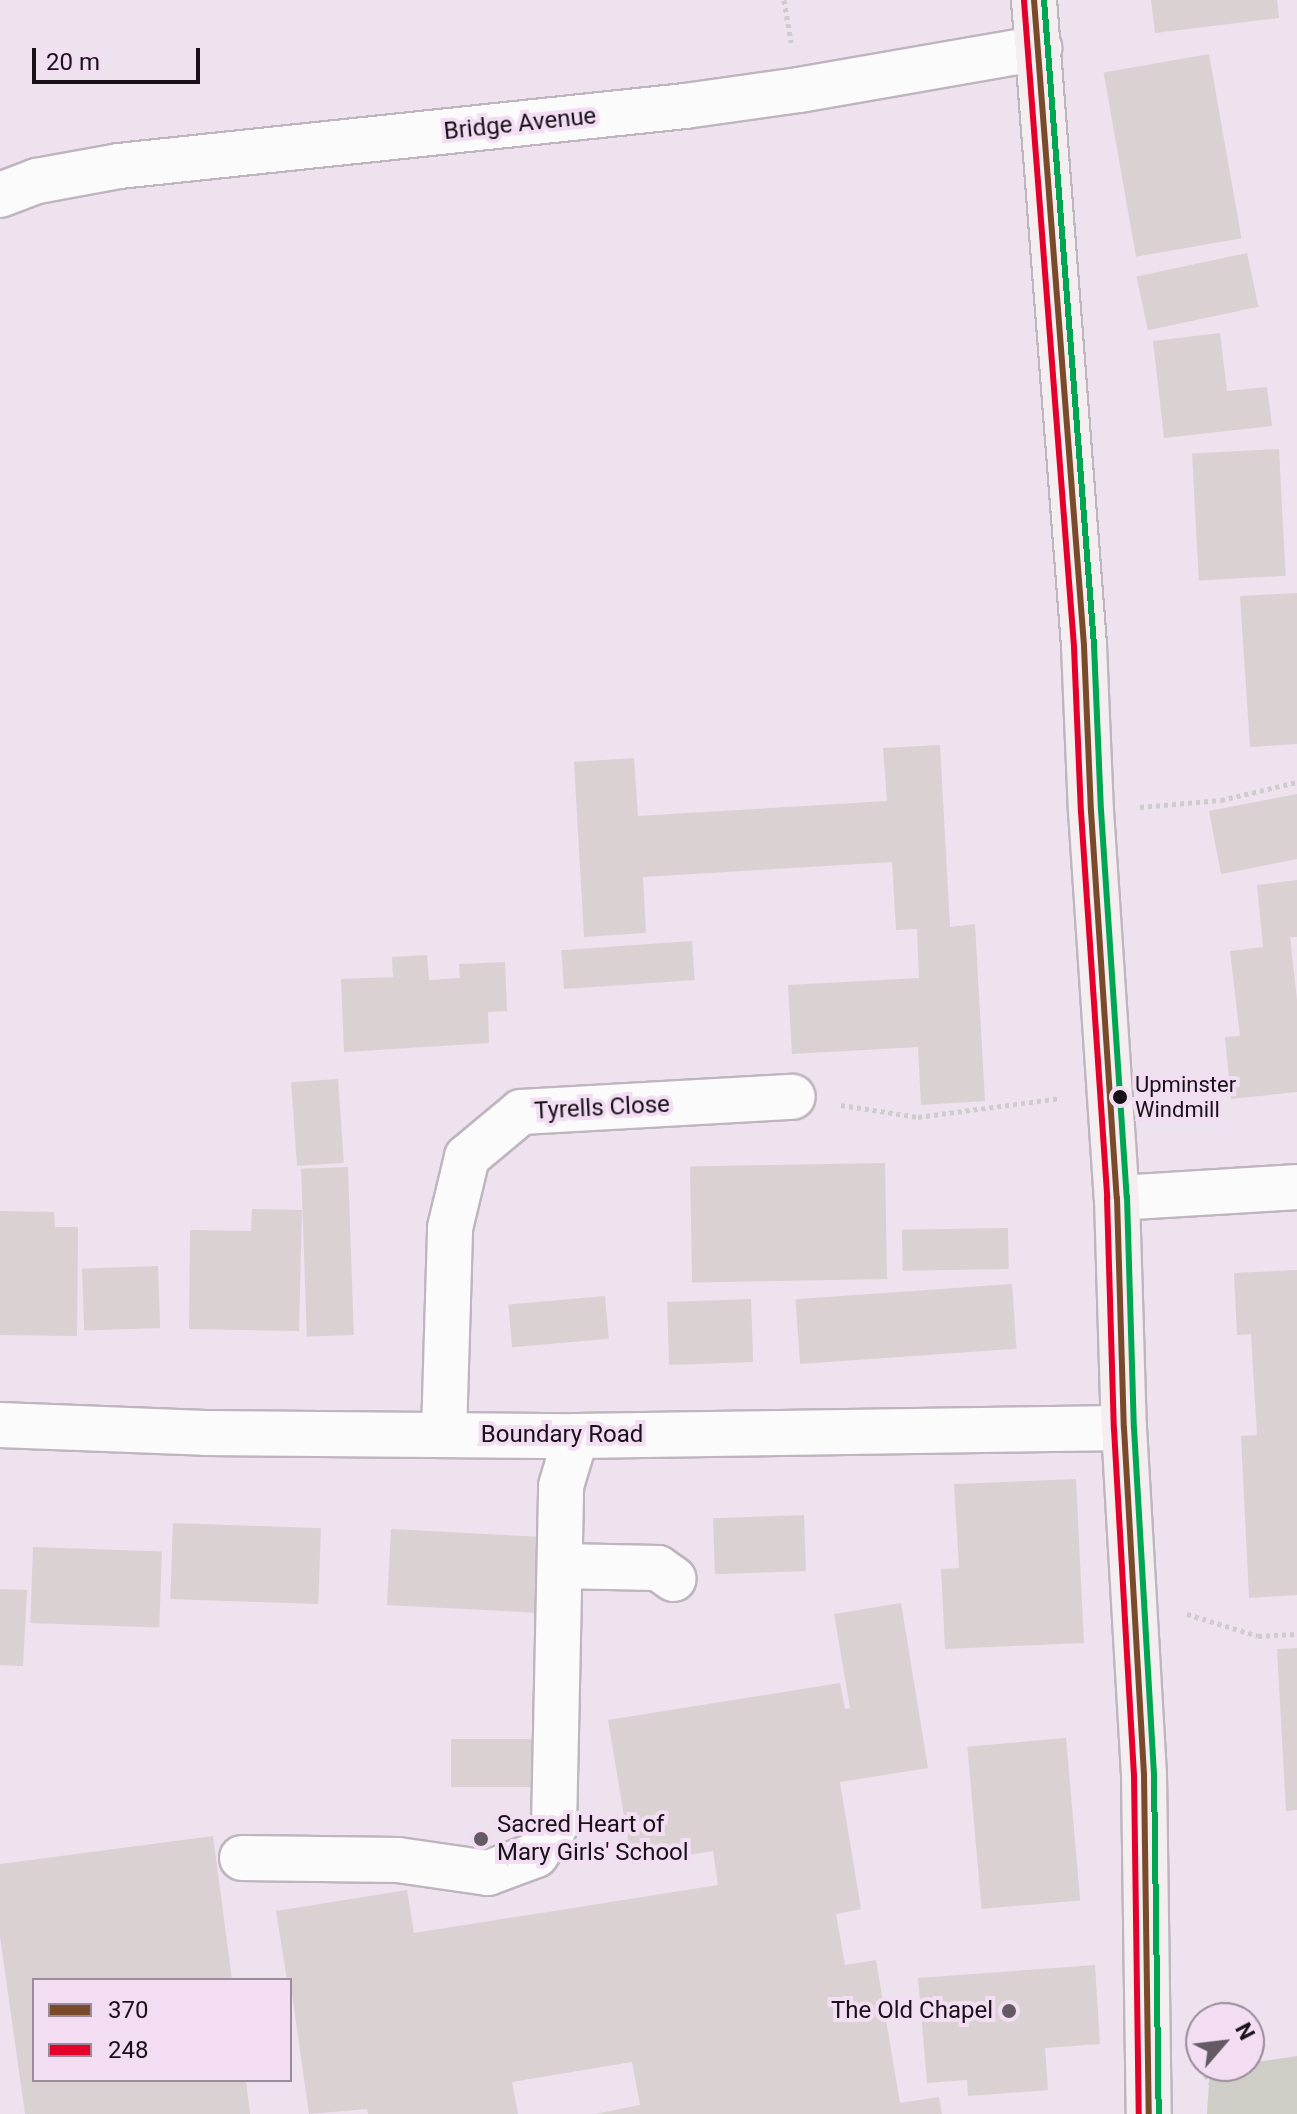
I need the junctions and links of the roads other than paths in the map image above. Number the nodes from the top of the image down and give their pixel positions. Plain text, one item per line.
1 (1034, 0) edge
2 (1039, 48) junction
3 (0, 195) edge
4 (793, 1097) road end
5 (1297, 1187) edge
6 (1117, 1198) junction
7 (0, 1425) edge
8 (1124, 1428) junction
9 (444, 1434) junction
10 (576, 1436) junction
11 (560, 1566) junction
12 (674, 1579) dead end
13 (242, 1858) dead end
14 (1149, 2114) edge

1 - 2 main road
2 - 3 street, Bridge Avenue
2 - 6 main road
4 - 9 street, Tyrells Close
5 - 6 street
6 - 8 main road
7 - 9 street, Boundary Road
8 - 10 street, Boundary Road
8 - 14 main road
9 - 10 street, Boundary Road
10 - 11 street
11 - 12 street
11 - 13 street

